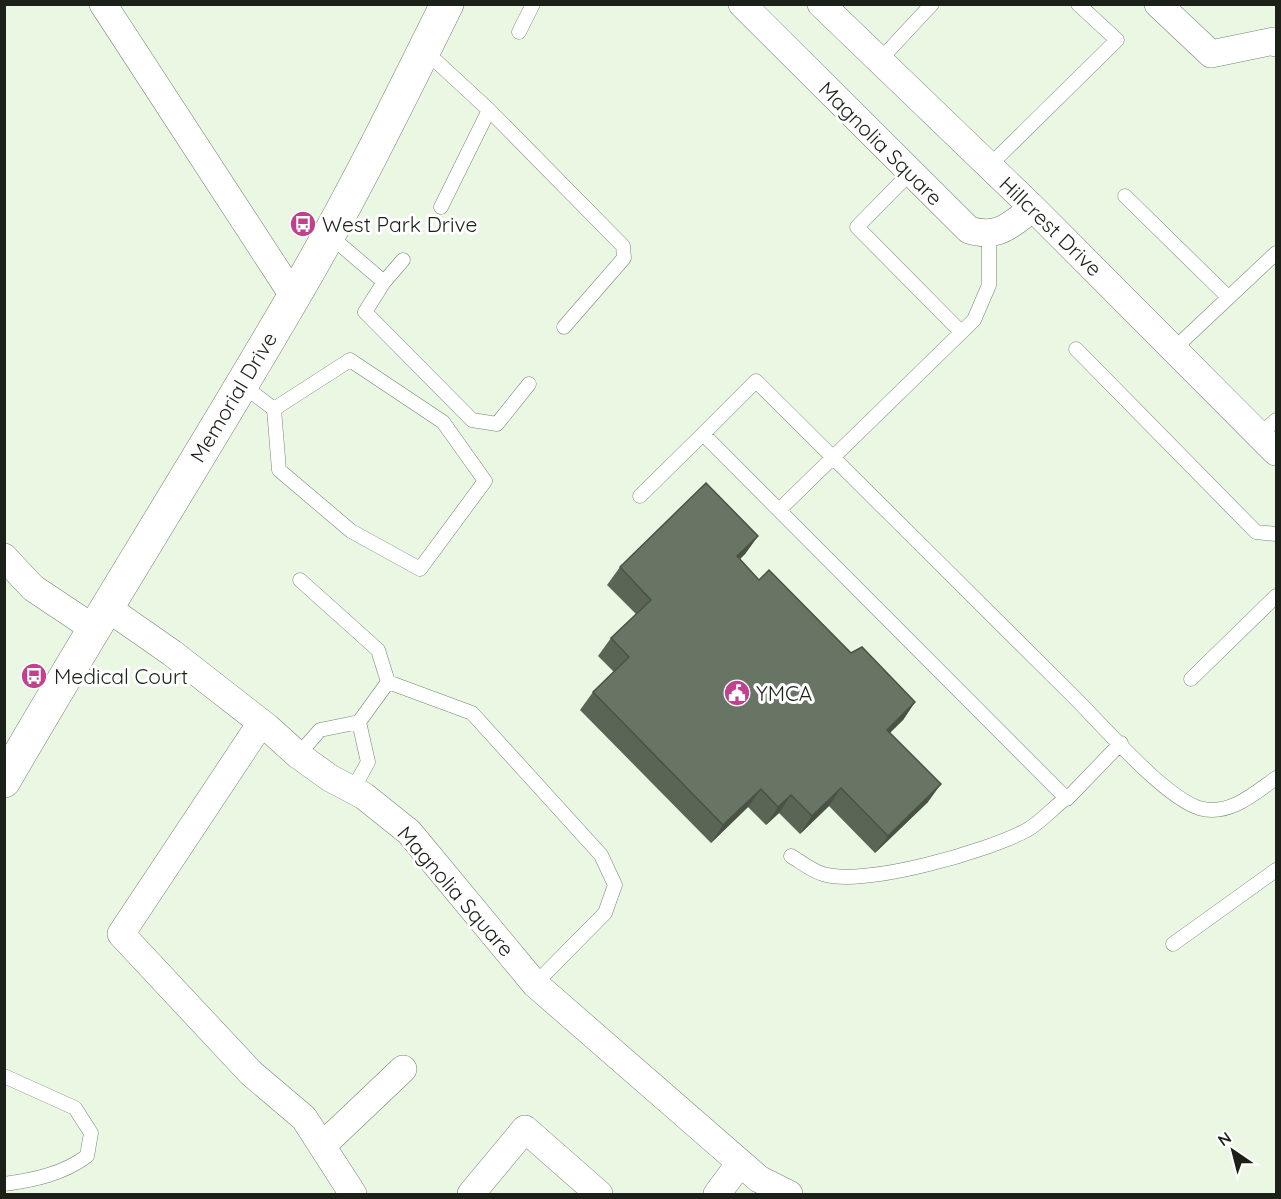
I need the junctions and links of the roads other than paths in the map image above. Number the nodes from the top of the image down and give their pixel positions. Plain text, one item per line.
1 (103, 4) edge
2 (447, 4) edge
3 (533, 4) edge
4 (742, 4) edge
5 (821, 4) edge
6 (932, 4) edge
7 (1078, 4) edge
8 (1158, 4) edge
9 (519, 32) dead end
10 (1276, 43) edge
11 (424, 50) junction
12 (879, 61) junction
13 (489, 110) junction
14 (989, 166) junction
15 (911, 172) junction
16 (1125, 196) dead end
17 (441, 207) dead end
18 (1033, 208) junction
19 (328, 234) junction
20 (989, 234) junction
21 (1276, 253) edge
22 (403, 260) dead end
23 (384, 282) junction
24 (294, 297) junction
25 (1228, 297) junction
26 (564, 327) dead end
27 (961, 332) junction
28 (1175, 348) junction
29 (1076, 349) dead end
30 (241, 384) junction
31 (529, 384) dead end
32 (274, 410) junction
33 (703, 434) junction
34 (1271, 436) edge
35 (834, 458) junction
36 (639, 496) dead end
37 (779, 510) junction
38 (1276, 534) edge
39 (4, 556) edge
40 (300, 580) dead end
41 (1276, 596) edge
42 (99, 618) junction
43 (1191, 679) dead end
44 (388, 682) junction
45 (359, 722) junction
46 (261, 723) junction
47 (1120, 743) junction
48 (298, 755) junction
49 (1276, 777) edge
50 (4, 781) edge
51 (352, 791) junction
52 (1066, 798) junction
53 (791, 856) dead end
54 (1276, 870) edge
55 (1173, 944) dead end
56 (535, 984) junction
57 (403, 1069) dead end
58 (4, 1076) edge
59 (322, 1146) junction
60 (740, 1163) junction
61 (4, 1184) edge
62 (779, 1192) edge
63 (353, 1194) edge
64 (471, 1194) edge
65 (598, 1194) edge
66 (717, 1194) edge

1 - 24 street
2 - 11 main road, Memorial Drive
3 - 9 lane
4 - 15 street, Magnolia Square
5 - 12 street, Hillcrest Drive
6 - 12 lane
7 - 14 lane
8 - 10 street
11 - 13 lane
11 - 19 main road, Memorial Drive
12 - 14 street, Hillcrest Drive
13 - 17 lane
13 - 26 lane
14 - 18 street, Hillcrest Drive
15 - 20 street, Magnolia Square
15 - 27 lane
16 - 25 lane
18 - 20 street
18 - 28 street, Hillcrest Drive
19 - 23 lane
19 - 24 main road, Memorial Drive
20 - 27 lane
21 - 25 lane
22 - 23 lane
23 - 31 lane
24 - 30 main road, Memorial Drive
25 - 28 lane
27 - 35 lane
28 - 34 street, Hillcrest Drive
29 - 38 lane
30 - 32 lane
30 - 42 main road, Memorial Drive
32 - 32 lane
33 - 35 lane
33 - 36 lane
33 - 37 lane
35 - 37 lane
35 - 47 lane
37 - 52 lane
39 - 42 street
40 - 44 lane
41 - 43 lane
42 - 46 street, Magnolia Square
42 - 50 main road, Memorial Drive
44 - 45 lane
44 - 56 lane
45 - 48 lane
45 - 51 lane
46 - 48 street, Magnolia Square
46 - 59 street
47 - 49 lane
47 - 52 lane
48 - 51 street, Magnolia Square
51 - 56 street, Magnolia Square
52 - 53 lane
54 - 55 lane
56 - 60 street, Magnolia Square
57 - 59 street
58 - 61 lane
59 - 63 street
60 - 62 street, Magnolia Square
60 - 66 street
64 - 65 street

